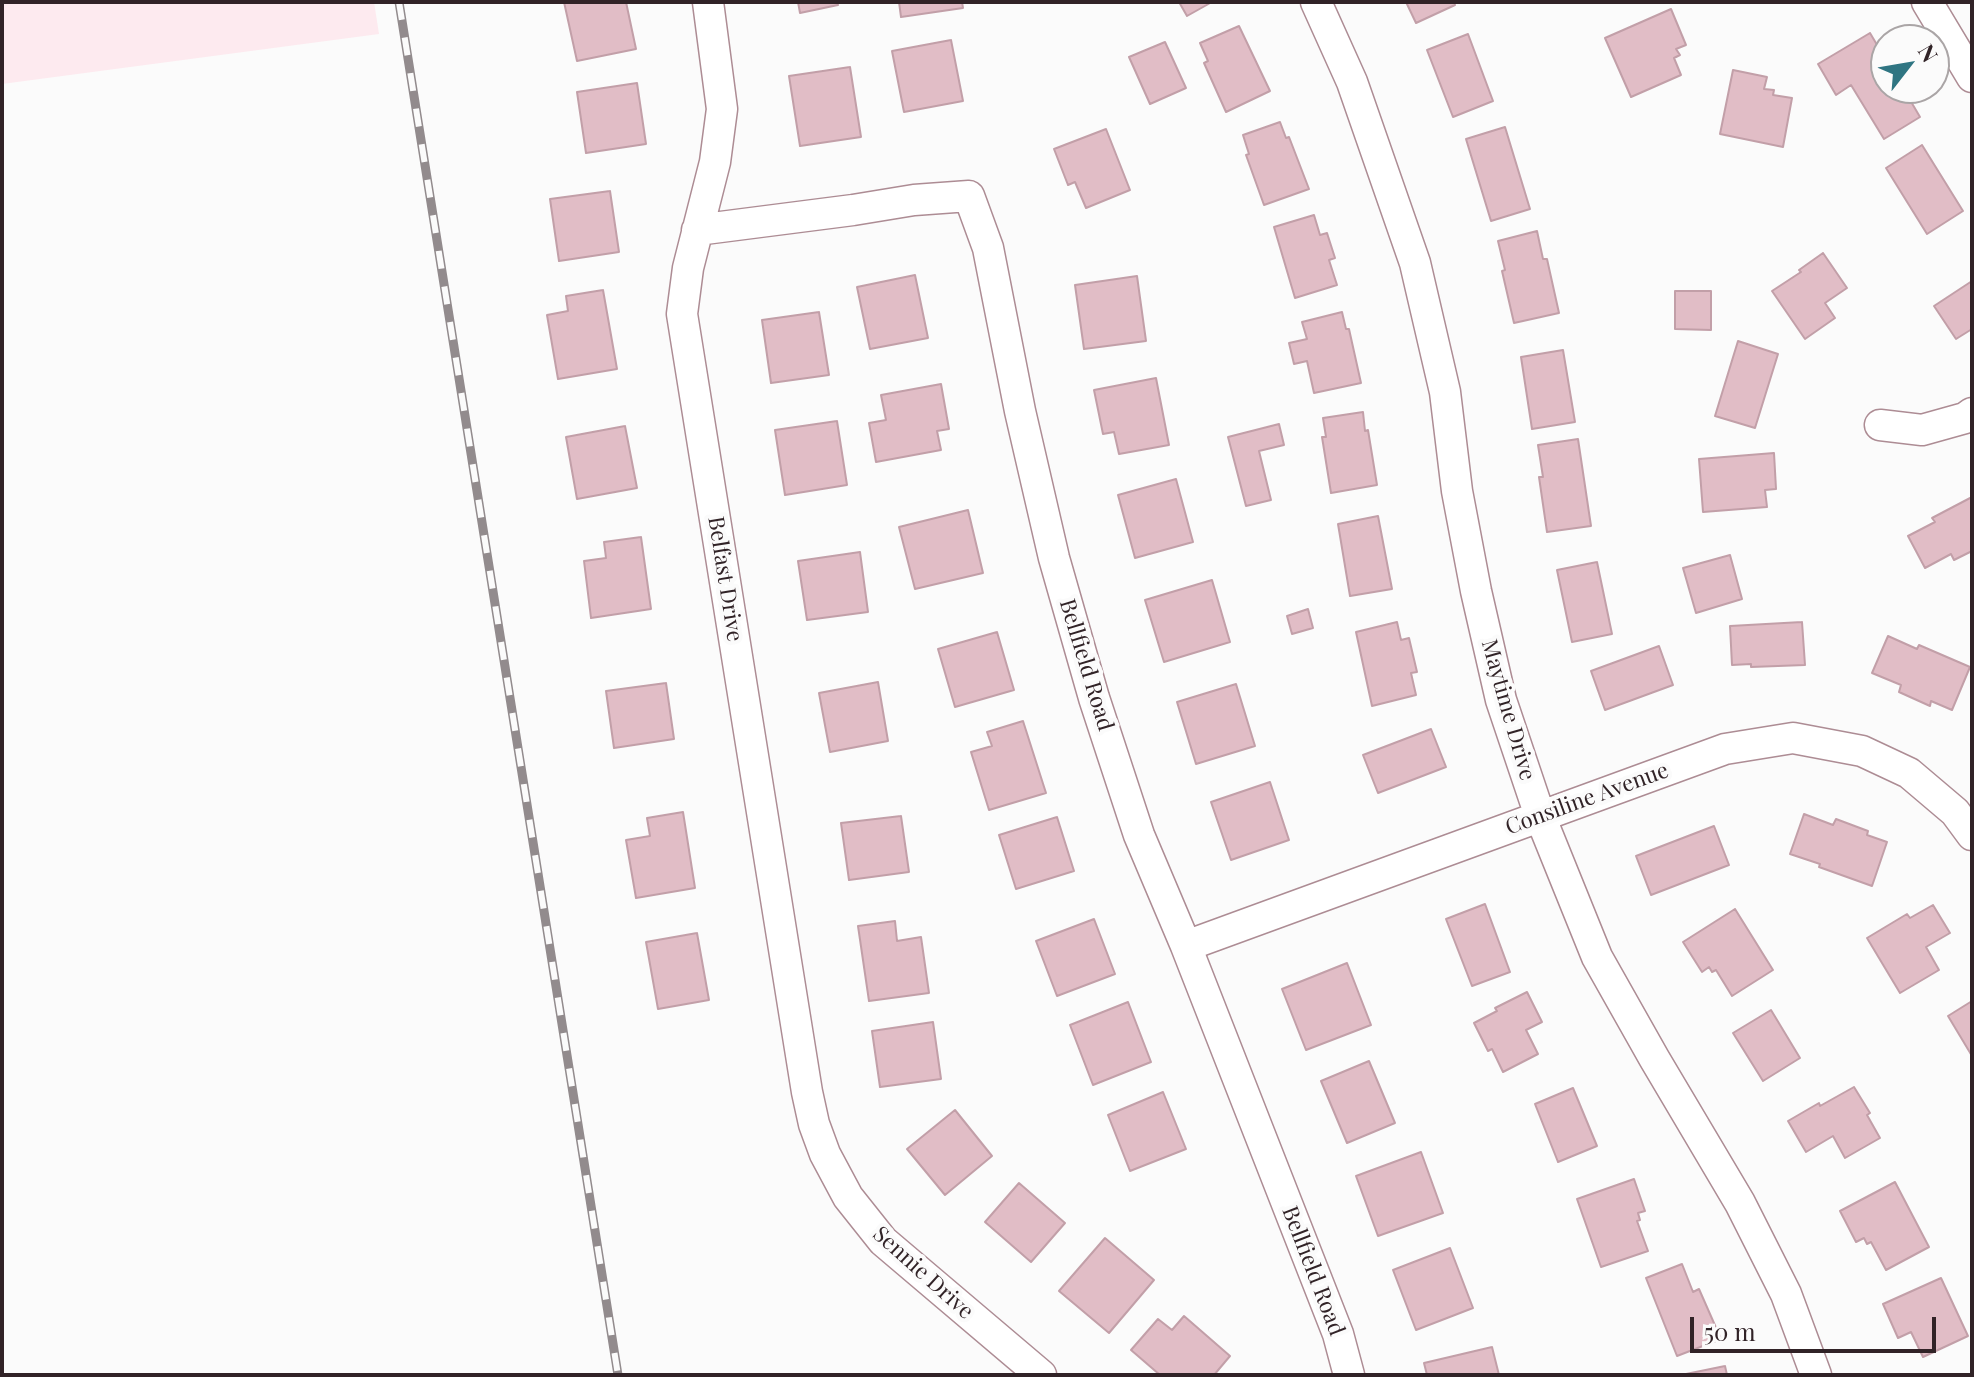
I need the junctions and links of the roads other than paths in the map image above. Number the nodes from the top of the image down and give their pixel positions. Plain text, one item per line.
1 (708, 2) edge
2 (1316, 2) edge
3 (1927, 2) edge
4 (1972, 77) edge
5 (697, 230) junction
6 (1972, 413) edge
7 (1880, 425) dead end
8 (1540, 816) junction
9 (1972, 835) edge
10 (1186, 946) junction
11 (825, 1154) joint
12 (1041, 1375) edge
13 (1349, 1375) edge
14 (1816, 1375) edge

1 - 5 street, Belfast Drive
2 - 8 street, Maytime Drive
3 - 4 street
5 - 10 street, Bellfield Road
5 - 11 street, Belfast Drive
6 - 7 street
8 - 9 street, Consiline Avenue
8 - 10 street, Consiline Avenue
8 - 14 street, Maytime Drive
10 - 13 street, Bellfield Road
11 - 12 street, Sennie Drive

